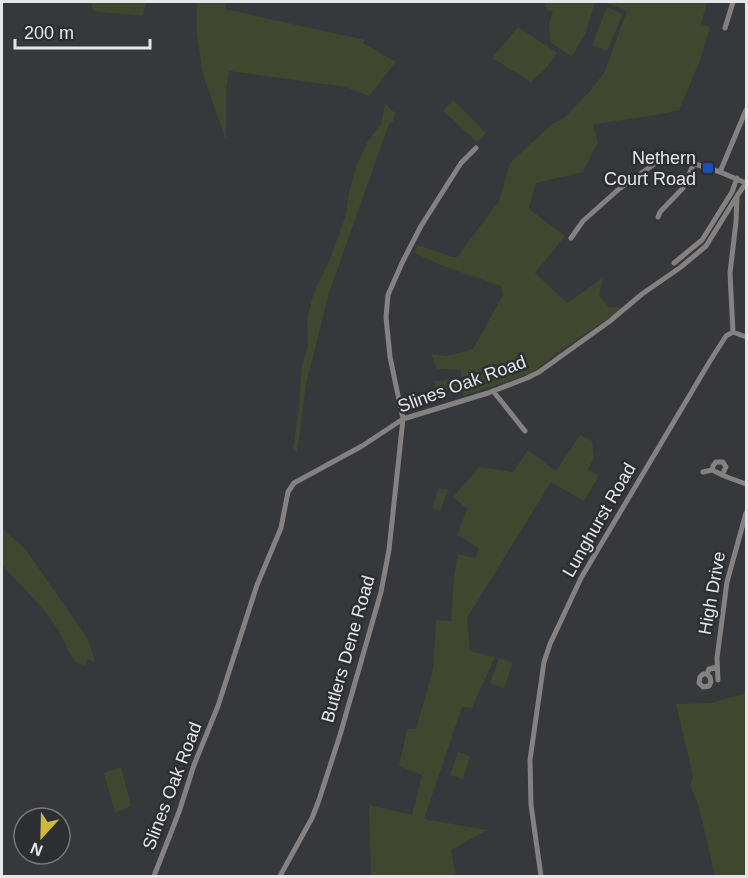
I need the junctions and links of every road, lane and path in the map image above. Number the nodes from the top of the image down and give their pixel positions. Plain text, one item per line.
1 (733, 2) edge
2 (725, 28) dead end
3 (747, 110) edge
4 (476, 148) dead end
5 (694, 163) junction
6 (720, 172) junction
7 (737, 178) junction
8 (746, 183) edge
9 (737, 196) junction
10 (658, 217) dead end
11 (572, 238) dead end
12 (674, 263) dead end
13 (733, 332) junction
14 (747, 337) edge
15 (493, 391) junction
16 (403, 419) junction
17 (525, 431) dead end
18 (712, 470) junction
19 (703, 472) dead end
20 (722, 475) junction
21 (747, 484) edge
22 (746, 516) edge
23 (717, 667) junction
24 (707, 674) dead end
25 (718, 680) dead end
26 (154, 876) edge
27 (280, 876) edge
28 (541, 876) edge

1 - 2 street
3 - 6 street
4 - 16 street, Butlers Dene Road
5 - 6 street
5 - 10 street
5 - 11 street
6 - 7 street
7 - 8 street
7 - 12 street
8 - 9 street, Slines Oak Road
9 - 13 street
9 - 15 street, Slines Oak Road
13 - 14 street
13 - 28 street, Lunghurst Road
15 - 16 street, Slines Oak Road
15 - 17 street
16 - 26 street, Slines Oak Road
16 - 27 street, Butlers Dene Road
18 - 19 street
18 - 20 street
18 - 20 street
20 - 21 street
22 - 23 street, High Drive
23 - 24 street
23 - 25 street, High Drive

